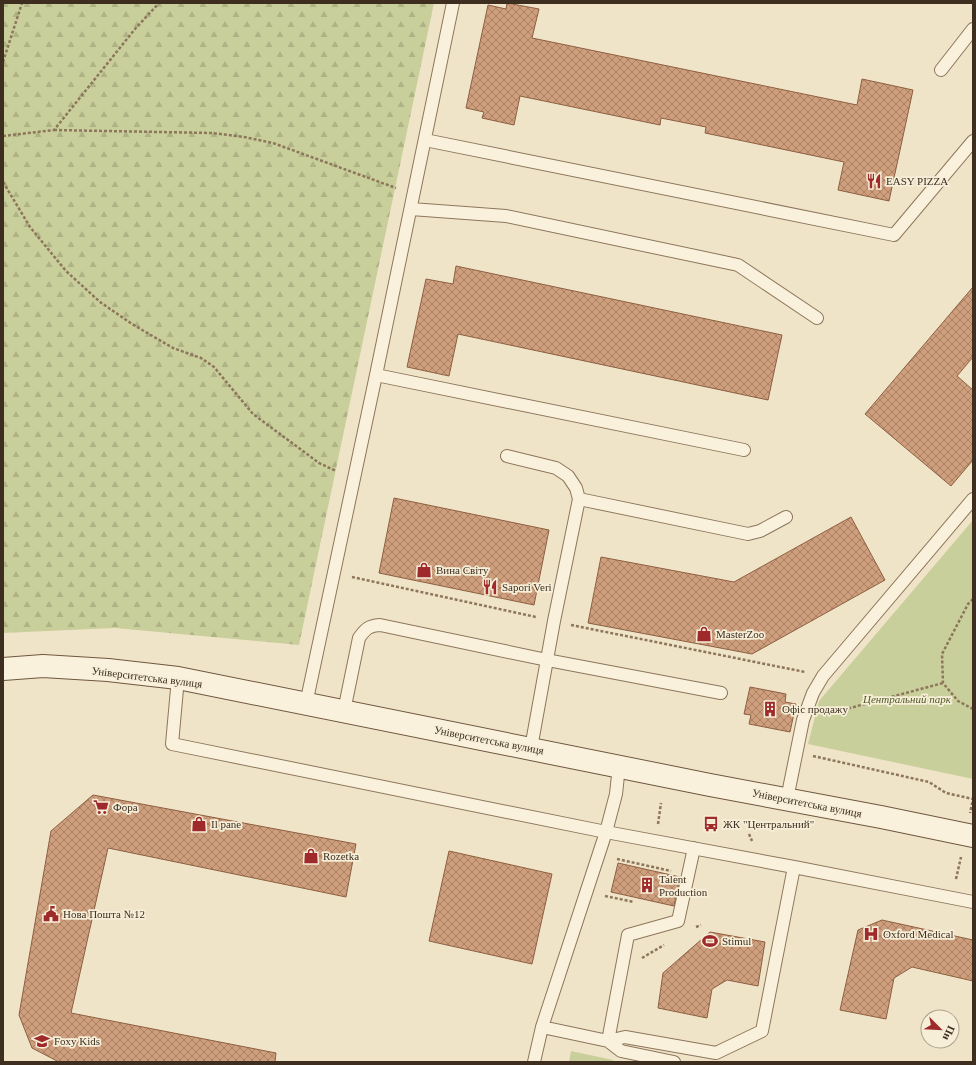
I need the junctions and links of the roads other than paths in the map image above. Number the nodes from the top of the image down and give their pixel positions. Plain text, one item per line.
1 (453, 3) edge
2 (973, 29) edge
3 (941, 70) dead end
4 (425, 140) junction
5 (973, 141) edge
6 (411, 209) junction
7 (817, 318) dead end
8 (376, 375) junction
9 (744, 450) dead end
10 (507, 456) dead end
11 (579, 499) junction
12 (973, 499) edge
13 (786, 517) dead end
14 (547, 660) junction
15 (3, 668) edge
16 (178, 678) junction
17 (721, 693) dead end
18 (306, 704) junction
19 (344, 711) junction
20 (531, 748) junction
21 (619, 766) junction
22 (787, 800) junction
23 (606, 832) junction
24 (969, 835) edge
25 (694, 848) junction
26 (794, 866) junction
27 (973, 902) edge
28 (542, 1026) junction
29 (608, 1042) junction
30 (534, 1062) edge
31 (674, 1062) edge

1 - 4 lane
2 - 3 lane
4 - 5 lane
4 - 6 lane
6 - 7 lane
6 - 8 lane
8 - 9 lane
8 - 18 lane
10 - 11 lane
11 - 13 lane
11 - 14 lane
12 - 22 lane
14 - 17 lane
14 - 19 lane
14 - 20 lane
15 - 16 main road, Університетська вулиця
16 - 18 main road, Університетська вулиця
16 - 23 lane
18 - 19 main road, Університетська вулиця
19 - 20 main road, Університетська вулиця
20 - 21 main road, Університетська вулиця
21 - 22 main road, Університетська вулиця
21 - 23 lane
22 - 24 main road, Університетська вулиця
23 - 25 lane
23 - 28 lane
25 - 26 lane
25 - 29 lane
26 - 27 lane
26 - 29 lane
28 - 29 lane
28 - 30 lane
29 - 31 lane

